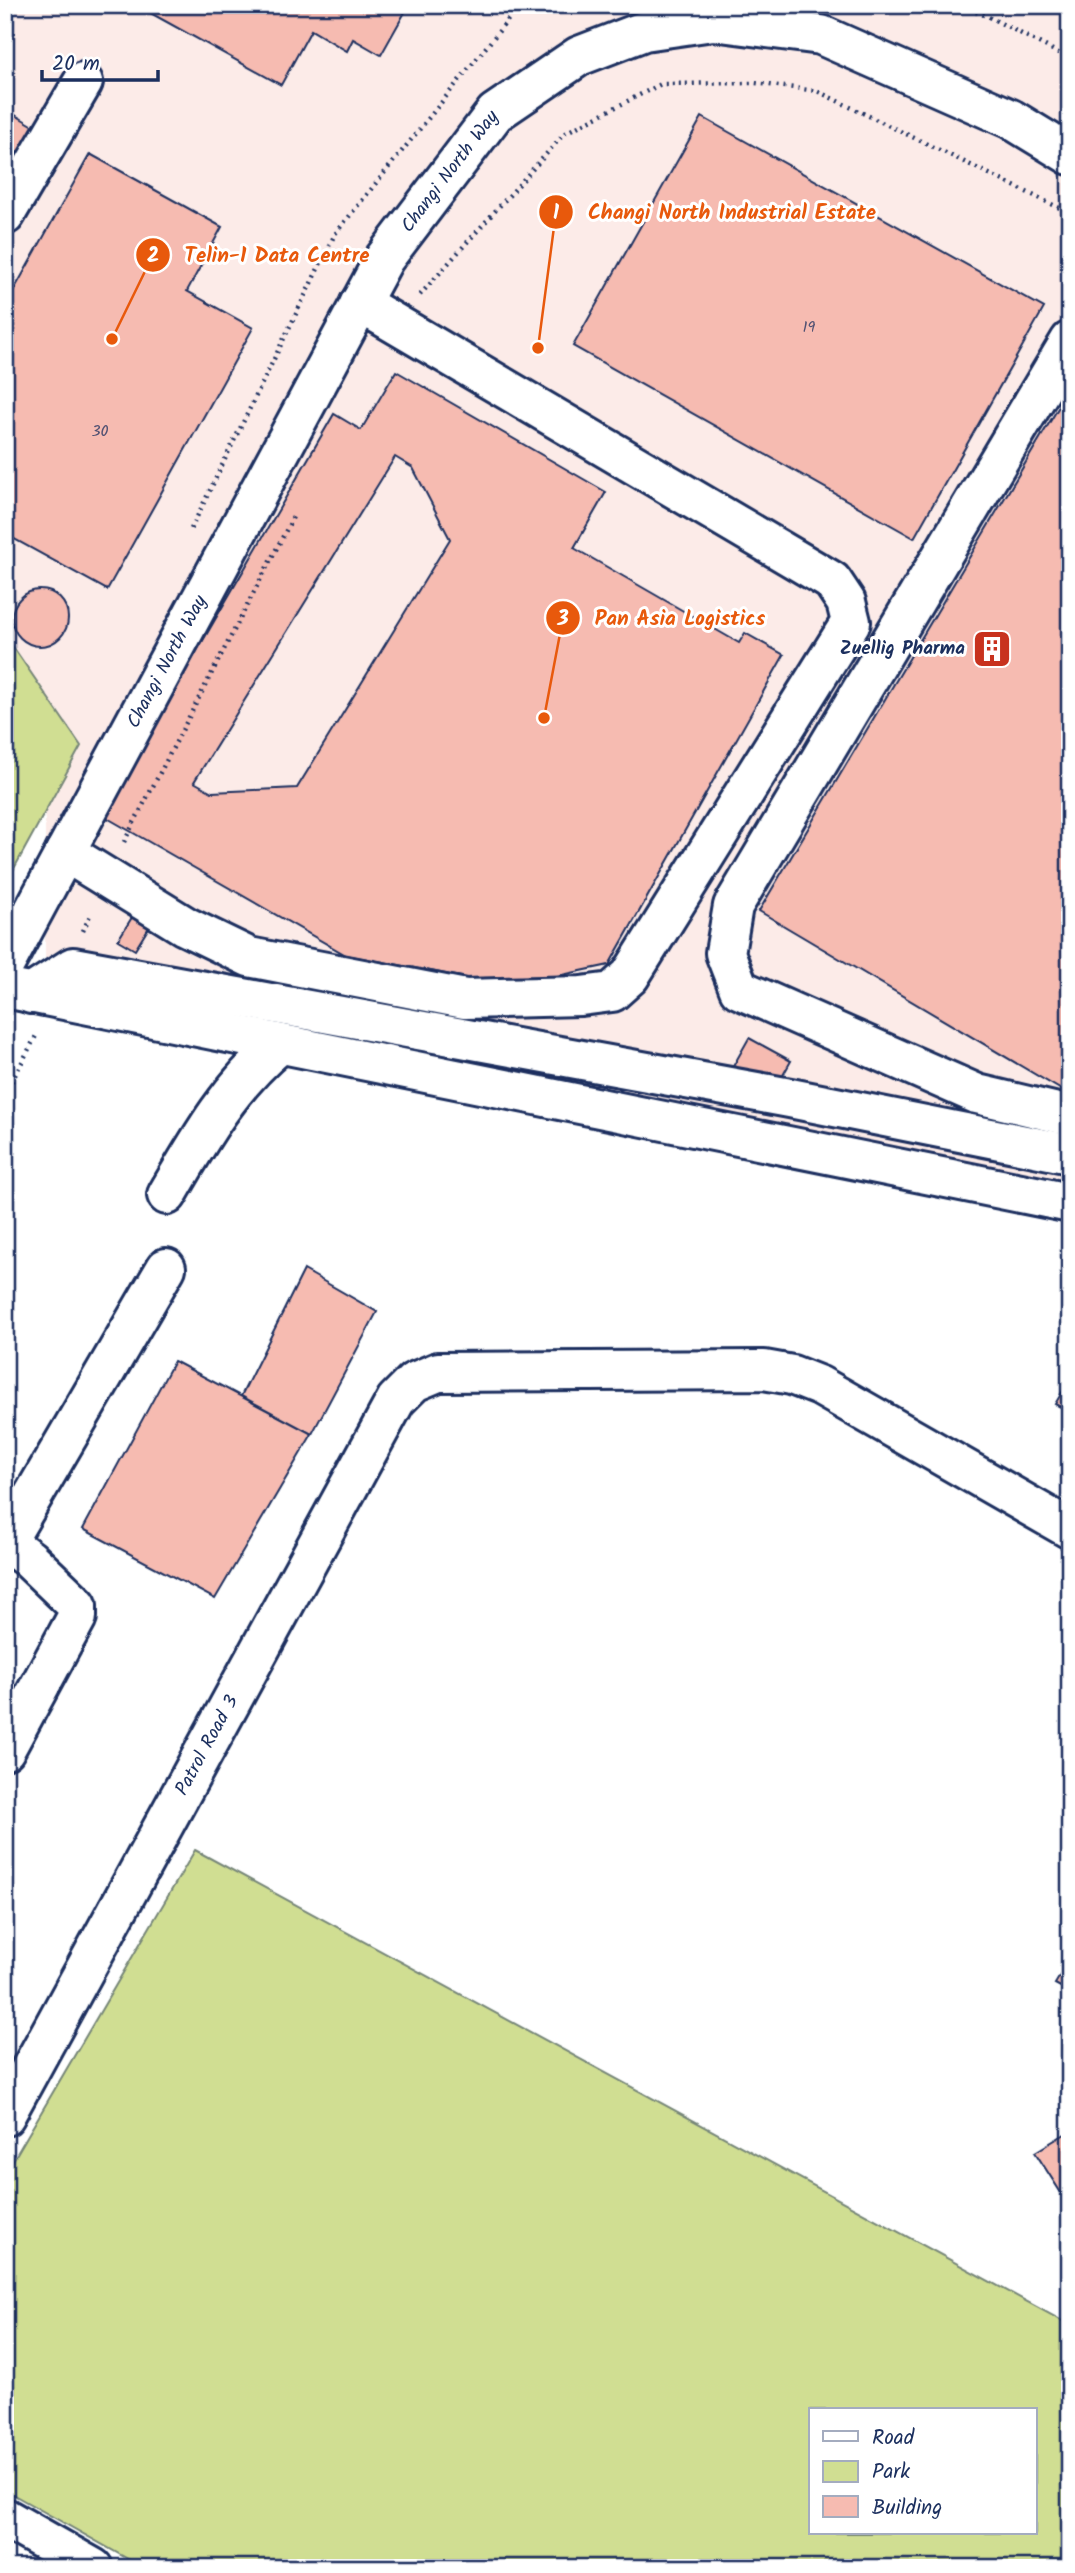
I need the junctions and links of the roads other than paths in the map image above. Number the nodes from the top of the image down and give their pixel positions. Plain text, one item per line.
1 (83, 82) dead end
2 (1070, 155) edge
3 (5, 215) edge
4 (360, 303) junction
5 (1070, 341) edge
6 (65, 852) junction
7 (5, 964) edge
8 (31, 994) edge
9 (280, 1044) junction
10 (1070, 1116) edge
11 (1070, 1154) edge
12 (166, 1195) dead end
13 (1070, 1203) edge
14 (166, 1268) dead end
15 (1070, 1529) edge
16 (6, 1542) edge
17 (5, 1750) edge
18 (5, 2116) edge
19 (5, 2518) edge
20 (93, 2568) edge

1 - 3 street
2 - 4 street, Changi North Way
4 - 6 street, Changi North Way
4 - 6 street
5 - 10 street
6 - 7 street, Changi North Way
8 - 9 street
8 - 11 street
9 - 12 street
9 - 13 street
14 - 16 street
15 - 18 street, Patrol Road 3
16 - 17 street
19 - 20 street

